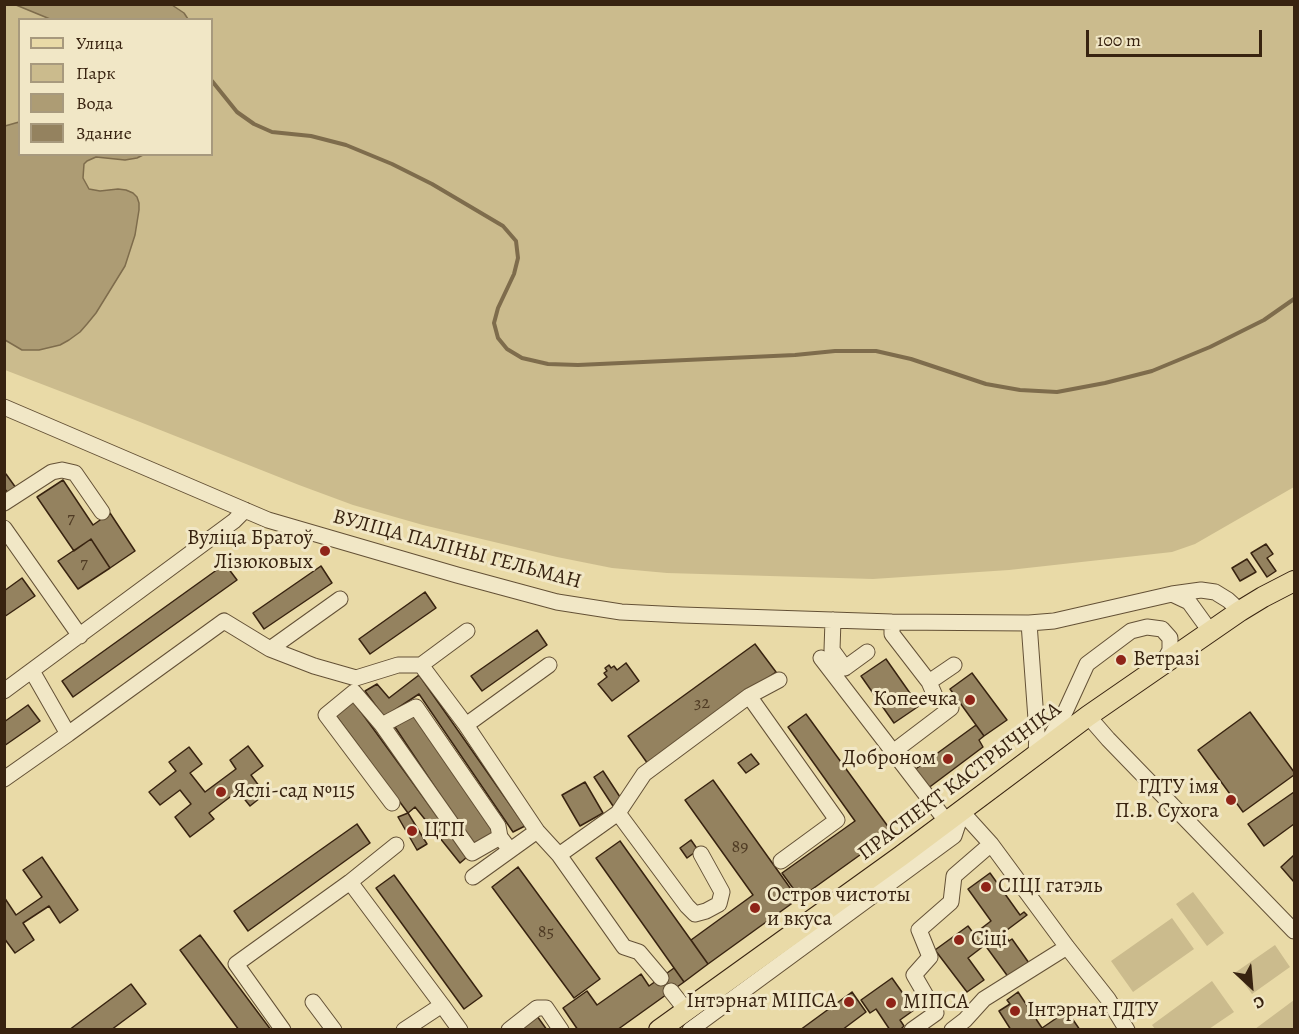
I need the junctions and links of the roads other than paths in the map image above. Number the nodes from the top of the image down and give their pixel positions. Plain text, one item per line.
1 (4, 407) edge
2 (4, 503) edge
3 (245, 510) junction
4 (102, 512) dead end
5 (5, 531) edge
6 (1294, 581) edge
7 (1172, 594) junction
8 (340, 599) dead end
9 (1240, 611) junction
10 (833, 620) junction
11 (892, 622) junction
12 (1029, 623) junction
13 (467, 631) dead end
14 (1210, 631) junction
15 (80, 636) junction
16 (270, 649) junction
17 (867, 652) dead end
18 (821, 658) dead end
19 (421, 665) junction
20 (549, 665) dead end
21 (954, 665) dead end
22 (1162, 665) junction
23 (32, 671) junction
24 (779, 680) dead end
25 (355, 685) junction
26 (4, 691) edge
27 (749, 696) junction
28 (951, 708) dead end
29 (1088, 716) junction
30 (382, 725) junction
31 (466, 725) junction
32 (68, 734) junction
33 (893, 752) junction
34 (1040, 752) junction
35 (4, 779) edge
36 (392, 803) dead end
37 (618, 813) junction
38 (954, 817) junction
39 (537, 831) junction
40 (500, 837) junction
41 (991, 844) junction
42 (396, 845) dead end
43 (510, 850) junction
44 (701, 854) dead end
45 (559, 855) junction
46 (781, 861) dead end
47 (473, 877) dead end
48 (350, 882) junction
49 (1294, 931) edge
50 (1067, 946) junction
51 (660, 978) dead end
52 (671, 991) dead end
53 (313, 1002) dead end
54 (442, 1005) junction
55 (688, 1020) edge
56 (283, 1029) edge
57 (334, 1029) edge
58 (404, 1029) edge
59 (460, 1029) edge
60 (510, 1029) edge
61 (561, 1029) edge
62 (659, 1029) edge
63 (912, 1029) edge
64 (952, 1029) edge
65 (1127, 1029) edge

1 - 3 street, ВУЛІЦА ПАЛІНЫ ГЕЛЬМАН
2 - 4 street
3 - 10 street, ВУЛІЦА ПАЛІНЫ ГЕЛЬМАН
3 - 15 street
5 - 15 street
6 - 9 main road, ПРАСПЕКТ КАСТРЫЧНІКА
7 - 9 street, ВУЛІЦА ПАЛІНЫ ГЕЛЬМАН
7 - 12 street, ВУЛІЦА ПАЛІНЫ ГЕЛЬМАН
7 - 14 street
8 - 16 street
9 - 14 main road, ПРАСПЕКТ КАСТРЫЧНІКА
10 - 11 street, ВУЛІЦА ПАЛІНЫ ГЕЛЬМАН
10 - 17 street
11 - 12 street, ВУЛІЦА ПАЛІНЫ ГЕЛЬМАН
11 - 21 street
12 - 34 street
13 - 19 street
14 - 22 main road, ПРАСПЕКТ КАСТРЫЧНІКА
15 - 23 street
16 - 25 street
16 - 32 street
18 - 33 street
19 - 25 street
19 - 31 street
20 - 31 street
22 - 29 main road, ПРАСПЕКТ КАСТРЫЧНІКА
22 - 34 street
23 - 26 street
23 - 32 street
24 - 27 street
25 - 30 street
25 - 36 street
27 - 37 street
27 - 46 street
28 - 33 street
29 - 34 main road, ПРАСПЕКТ КАСТРЫЧНІКА
29 - 49 street
30 - 40 street
30 - 40 street
31 - 39 street
32 - 35 street
33 - 38 street
34 - 38 main road, ПРАСПЕКТ КАСТРЫЧНІКА
37 - 44 street
37 - 45 street
38 - 41 street
38 - 55 main road, ПРАСПЕКТ КАСТРЫЧНІКА
39 - 43 street
39 - 45 street
40 - 43 street
41 - 50 street
41 - 63 street
42 - 48 street
43 - 47 street
45 - 51 street
48 - 54 street
48 - 56 street
50 - 64 street
50 - 65 street
52 - 55 street
53 - 57 street
54 - 58 street
54 - 59 street
55 - 62 main road, ПРАСПЕКТ КАСТРЫЧНІКА
60 - 61 street

